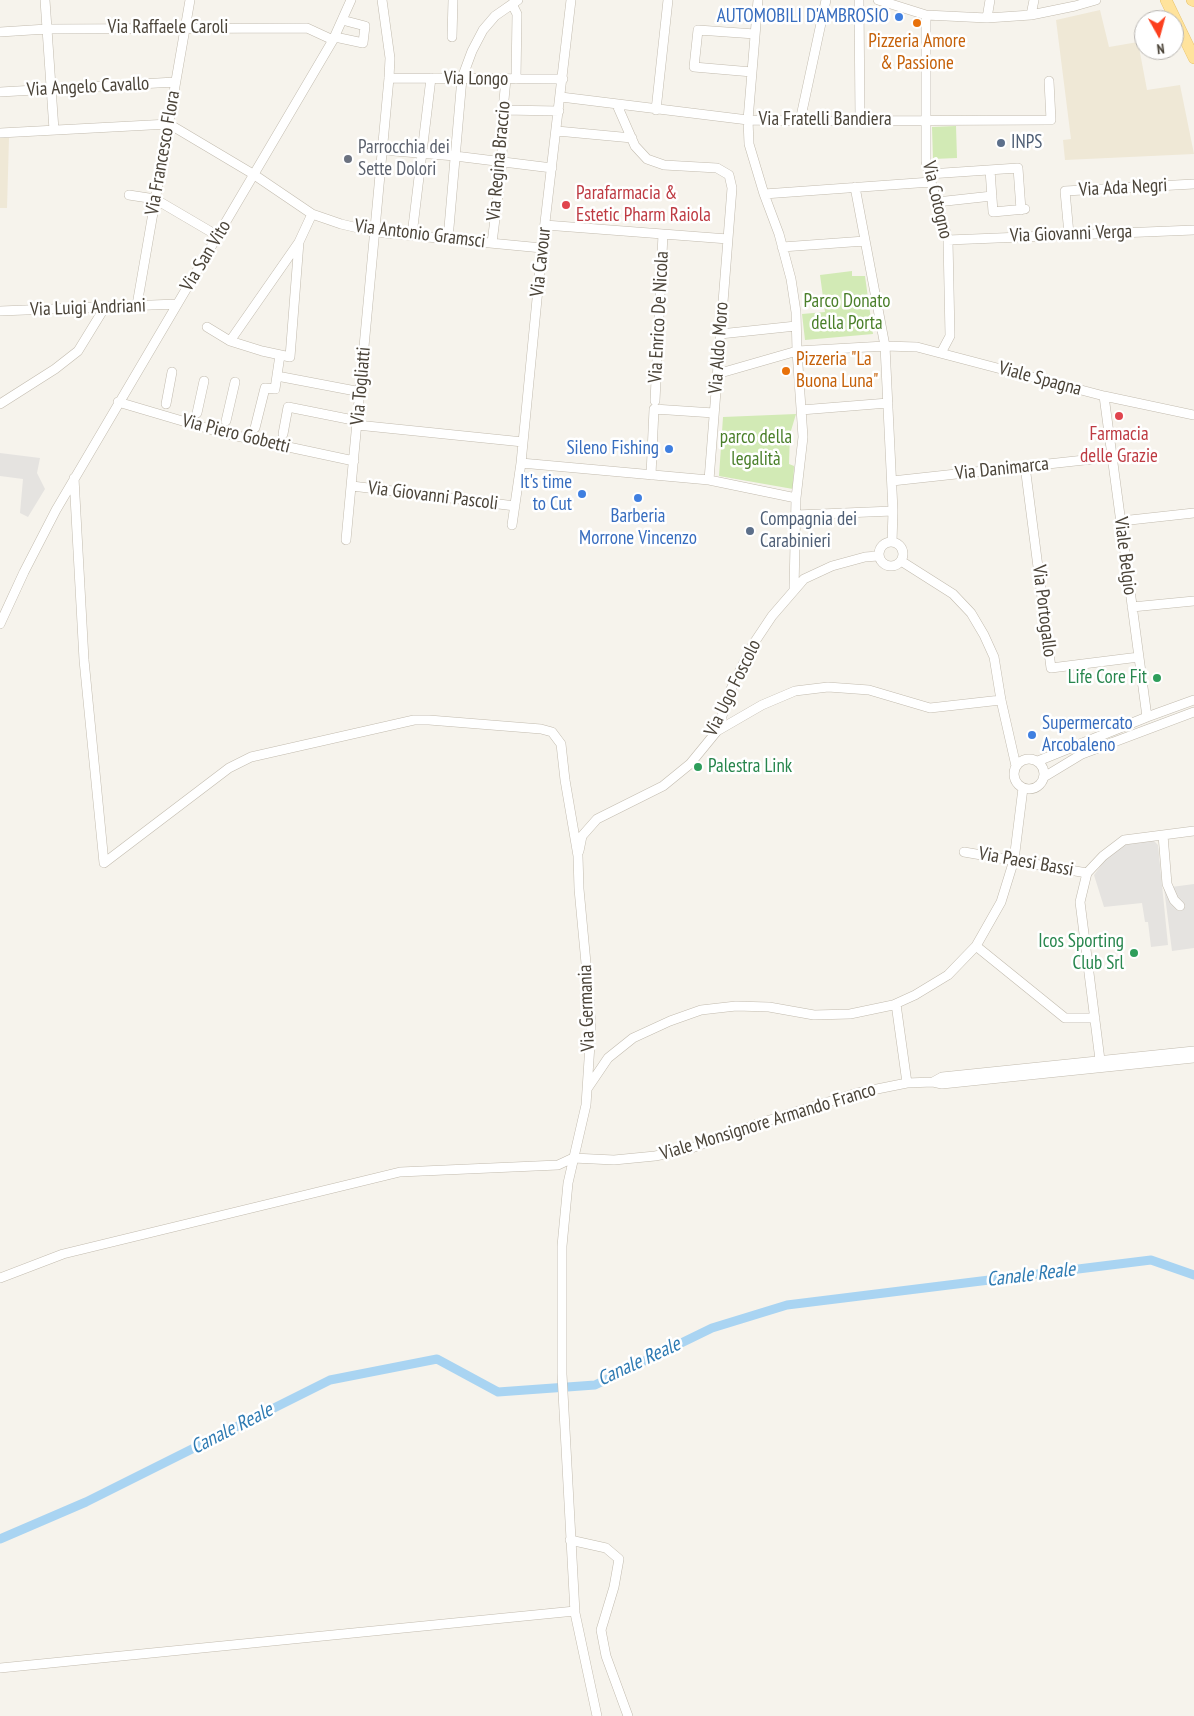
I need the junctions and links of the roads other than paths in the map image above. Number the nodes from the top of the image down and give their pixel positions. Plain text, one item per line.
1 (45, 0) edge
2 (190, 0) edge
3 (351, 0) edge
4 (382, 0) edge
5 (453, 0) edge
6 (571, 0) edge
7 (668, 0) edge
8 (758, 0) edge
9 (826, 0) edge
10 (860, 0) edge
11 (878, 0) edge
12 (990, 0) edge
13 (1034, 0) edge
14 (1096, 0) edge
15 (1166, 0) edge
16 (515, 2) edge
17 (926, 15) junction
18 (1031, 15) junction
19 (987, 18) junction
20 (342, 20) junction
21 (186, 28) junction
22 (47, 29) junction
23 (0, 32) edge
24 (755, 34) junction
25 (452, 37) dead end
26 (334, 38) junction
27 (1194, 58) edge
28 (752, 72) junction
29 (389, 78) junction
30 (431, 78) junction
31 (462, 78) junction
32 (563, 78) junction
33 (506, 79) junction
34 (516, 79) junction
35 (1049, 81) dead end
36 (175, 82) junction
37 (51, 89) junction
38 (0, 92) edge
39 (561, 97) junction
40 (617, 105) junction
41 (503, 110) junction
42 (656, 110) junction
43 (559, 111) junction
44 (748, 120) junction
45 (860, 120) junction
46 (926, 120) junction
47 (800, 121) junction
48 (169, 124) junction
49 (54, 130) junction
50 (557, 131) junction
51 (0, 133) edge
52 (632, 138) junction
53 (382, 150) junction
54 (421, 153) junction
55 (455, 156) junction
56 (502, 162) junction
57 (552, 168) junction
58 (990, 170) junction
59 (253, 174) junction
60 (930, 178) junction
61 (1194, 184) edge
62 (855, 187) junction
63 (764, 194) junction
64 (129, 195) dead end
65 (992, 196) junction
66 (155, 199) junction
67 (937, 202) junction
68 (312, 214) junction
69 (545, 225) junction
70 (1194, 230) edge
71 (375, 232) junction
72 (664, 234) junction
73 (1069, 234) junction
74 (218, 236) junction
75 (412, 236) junction
76 (448, 239) junction
77 (728, 239) junction
78 (948, 240) junction
79 (865, 241) junction
80 (299, 242) junction
81 (492, 243) junction
82 (782, 247) junction
83 (542, 248) junction
84 (177, 304) junction
85 (138, 306) junction
86 (105, 307) junction
87 (0, 311) edge
88 (796, 326) junction
89 (207, 327) dead end
90 (720, 334) junction
91 (230, 341) junction
92 (885, 346) junction
93 (797, 351) junction
94 (941, 353) junction
95 (280, 355) junction
96 (172, 372) dead end
97 (717, 374) junction
98 (277, 376) junction
99 (204, 380) dead end
100 (234, 382) dead end
101 (360, 392) junction
102 (1104, 396) junction
103 (654, 401) dead end
104 (118, 402) junction
105 (888, 403) junction
106 (0, 404) edge
107 (166, 404) dead end
108 (801, 410) junction
109 (197, 413) dead end
110 (714, 413) junction
111 (1194, 415) edge
112 (226, 421) dead end
113 (358, 423) junction
114 (255, 428) dead end
115 (283, 434) dead end
116 (523, 442) junction
117 (1112, 456) junction
118 (354, 461) junction
119 (521, 463) junction
120 (1025, 466) junction
121 (651, 475) junction
122 (74, 478) junction
123 (709, 480) junction
124 (892, 481) junction
125 (352, 486) junction
126 (796, 498) junction
127 (515, 506) junction
128 (893, 511) junction
129 (1194, 513) edge
130 (796, 515) junction
131 (1121, 522) junction
132 (512, 525) dead end
133 (346, 540) dead end
134 (892, 542) junction
135 (878, 556) junction
136 (901, 561) junction
137 (794, 590) junction
138 (1194, 601) edge
139 (1132, 607) junction
140 (0, 624) edge
141 (1139, 657) junction
142 (1001, 700) junction
143 (1194, 700) edge
144 (1194, 712) edge
145 (1147, 717) junction
146 (717, 731) junction
147 (1038, 761) junction
148 (1016, 766) junction
149 (1044, 777) junction
150 (1023, 788) junction
151 (1194, 831) edge
152 (1163, 835) junction
153 (964, 852) dead end
154 (578, 856) junction
155 (1014, 860) junction
156 (1087, 873) junction
157 (1180, 906) dead end
158 (976, 946) junction
159 (896, 1004) junction
160 (1095, 1018) junction
161 (1194, 1051) edge
162 (1194, 1058) edge
163 (1100, 1060) junction
164 (933, 1082) junction
165 (907, 1083) junction
166 (587, 1089) junction
167 (573, 1158) junction
168 (0, 1278) edge
169 (570, 1540) junction
170 (575, 1611) junction
171 (0, 1668) edge
172 (597, 1716) edge
173 (628, 1716) edge

1 - 22 street
2 - 21 street, Via Francesco Flora
3 - 20 street, Via San Vito
4 - 29 street, Via Togliatti
5 - 25 street
6 - 32 street, Via Cavour
7 - 42 street
8 - 24 street
9 - 47 street
10 - 45 street
11 - 17 street
12 - 19 street
13 - 18 street
14 - 18 street
15 - 27 main road
16 - 31 street
16 - 34 street
17 - 19 street
17 - 46 street, Via Cotogno
18 - 19 street
20 - 26 street, Via San Vito
20 - 26 street, Via Raffaele Caroli
21 - 22 street, Via Raffaele Caroli
21 - 26 street, Via Raffaele Caroli
21 - 36 street, Via Francesco Flora
22 - 23 street, Via Raffaele Caroli
22 - 37 street
24 - 28 street
24 - 28 street
26 - 59 street, Via San Vito
28 - 44 street
29 - 30 street, Via Longo
29 - 53 street, Via Togliatti
30 - 31 street, Via Longo
30 - 54 street
31 - 33 street, Via Longo
31 - 55 street
32 - 34 street, Via Longo
32 - 39 street, Via Cavour
33 - 34 street, Via Longo
33 - 41 street, Via Regina Braccio
35 - 46 street, Via Fratelli Bandiera
36 - 37 street, Via Angelo Cavallo
36 - 48 street, Via Francesco Flora
37 - 38 street, Via Angelo Cavallo
37 - 49 street
39 - 40 street, Via Fratelli Bandiera
39 - 43 street, Via Cavour
40 - 42 street, Via Fratelli Bandiera
40 - 52 street, Via Aldo Moro
41 - 43 street
41 - 56 street, Via Regina Braccio
42 - 44 street, Via Fratelli Bandiera
43 - 50 street, Via Cavour
44 - 47 street, Via Fratelli Bandiera
44 - 63 street
45 - 46 street, Via Fratelli Bandiera
45 - 47 street, Via Fratelli Bandiera
46 - 60 street, Via Cotogno
48 - 49 street
48 - 59 street, Via Antonio Gramsci
48 - 66 street, Via Francesco Flora
49 - 51 street
50 - 52 street
50 - 57 street, Via Cavour
52 - 77 street, Via Aldo Moro
53 - 54 street
53 - 71 street, Via Togliatti
54 - 55 street
54 - 75 street
55 - 56 street
55 - 76 street
56 - 57 street
56 - 81 street, Via Regina Braccio
57 - 69 street, Via Cavour
58 - 60 street
58 - 65 street
58 - 65 street
59 - 68 street, Via Antonio Gramsci
59 - 74 street, Via San Vito
60 - 62 street
60 - 67 street, Via Cotogno
61 - 73 street, Via Ada Negri
62 - 63 street
62 - 79 street
63 - 82 street
64 - 66 street
65 - 67 street
66 - 74 street
66 - 85 street, Via Francesco Flora
67 - 78 street, Via Cotogno
68 - 71 street, Via Antonio Gramsci
68 - 80 street
69 - 72 street
69 - 83 street, Via Cavour
70 - 73 street, Via Giovanni Verga
71 - 75 street, Via Antonio Gramsci
71 - 101 street, Via Togliatti
72 - 77 street
72 - 103 street, Via Enrico De Nicola
73 - 78 street, Via Giovanni Verga
74 - 84 street, Via San Vito
75 - 76 street, Via Antonio Gramsci
76 - 81 street, Via Antonio Gramsci
77 - 90 street, Via Aldo Moro
78 - 94 street, Via Cotogno
79 - 82 street
79 - 92 street
80 - 91 street
80 - 95 street
81 - 83 street, Via Antonio Gramsci
82 - 88 street
83 - 116 street, Via Cavour
84 - 85 street, Via Luigi Andriani
84 - 104 street, Via San Vito
85 - 86 street, Via Luigi Andriani
86 - 87 street, Via Luigi Andriani
86 - 106 street
88 - 90 street
88 - 93 street
89 - 91 street
90 - 97 street, Via Aldo Moro
91 - 95 street
92 - 93 street, Viale Spagna
92 - 94 street, Viale Spagna
92 - 105 street
93 - 97 street, Viale Spagna
93 - 108 street
94 - 102 street, Viale Spagna
95 - 98 street
96 - 107 street
97 - 110 street, Via Aldo Moro
98 - 101 street
98 - 114 street
99 - 109 street
100 - 112 street
101 - 113 street, Via Togliatti
102 - 111 street, Viale Spagna
102 - 117 street, Viale Belgio
104 - 118 street, Via Piero Gobetti
104 - 122 street, Via San Vito
105 - 108 street
105 - 124 street
108 - 126 street
110 - 121 street
110 - 123 street, Via Aldo Moro
113 - 115 street
113 - 116 street
113 - 118 street, Via Togliatti
116 - 119 street, Via Cavour
117 - 120 street, Via Danimarca
117 - 131 street, Viale Belgio
118 - 125 street, Via Togliatti
119 - 121 street
119 - 127 street, Via Cavour
120 - 124 street, Via Danimarca
120 - 141 street, Via Portogallo
121 - 123 street
122 - 140 street, Via San Vito
122 - 154 street
123 - 126 street
124 - 128 street
125 - 127 street, Via Giovanni Pascoli
125 - 133 street, Via Togliatti
126 - 130 street
127 - 132 street, Via Cavour
128 - 130 street
128 - 134 street
129 - 131 street
130 - 137 street
131 - 139 street, Viale Belgio
134 - 135 street
134 - 136 street
135 - 136 street
135 - 137 street, Via Ugo Foscolo
136 - 142 street
137 - 146 street, Via Ugo Foscolo
138 - 139 street
139 - 141 street, Viale Belgio
141 - 145 street, Viale Belgio
142 - 146 street
142 - 148 street
143 - 145 street
144 - 149 street
145 - 147 street
146 - 154 street, Via Ugo Foscolo
147 - 148 street
147 - 149 street
148 - 150 street
149 - 150 street
150 - 155 street
151 - 152 street
152 - 156 street
152 - 157 street
153 - 155 street, Via Paesi Bassi
154 - 166 street, Via Germania
155 - 156 street, Via Paesi Bassi
155 - 158 street
156 - 160 street
158 - 159 street
158 - 160 street
159 - 165 street
159 - 166 street
160 - 163 street
161 - 163 street, Viale Monsignore Armando Franco
162 - 164 street, Viale Monsignore Armando Franco
163 - 164 street, Viale Monsignore Armando Franco
164 - 165 street, Viale Monsignore Armando Franco
165 - 167 street, Viale Monsignore Armando Franco
166 - 167 street, Via Germania
167 - 168 street
167 - 169 street, Via Germania
169 - 170 street, Via Germania
169 - 173 street
170 - 171 street
170 - 172 street, Via Germania

